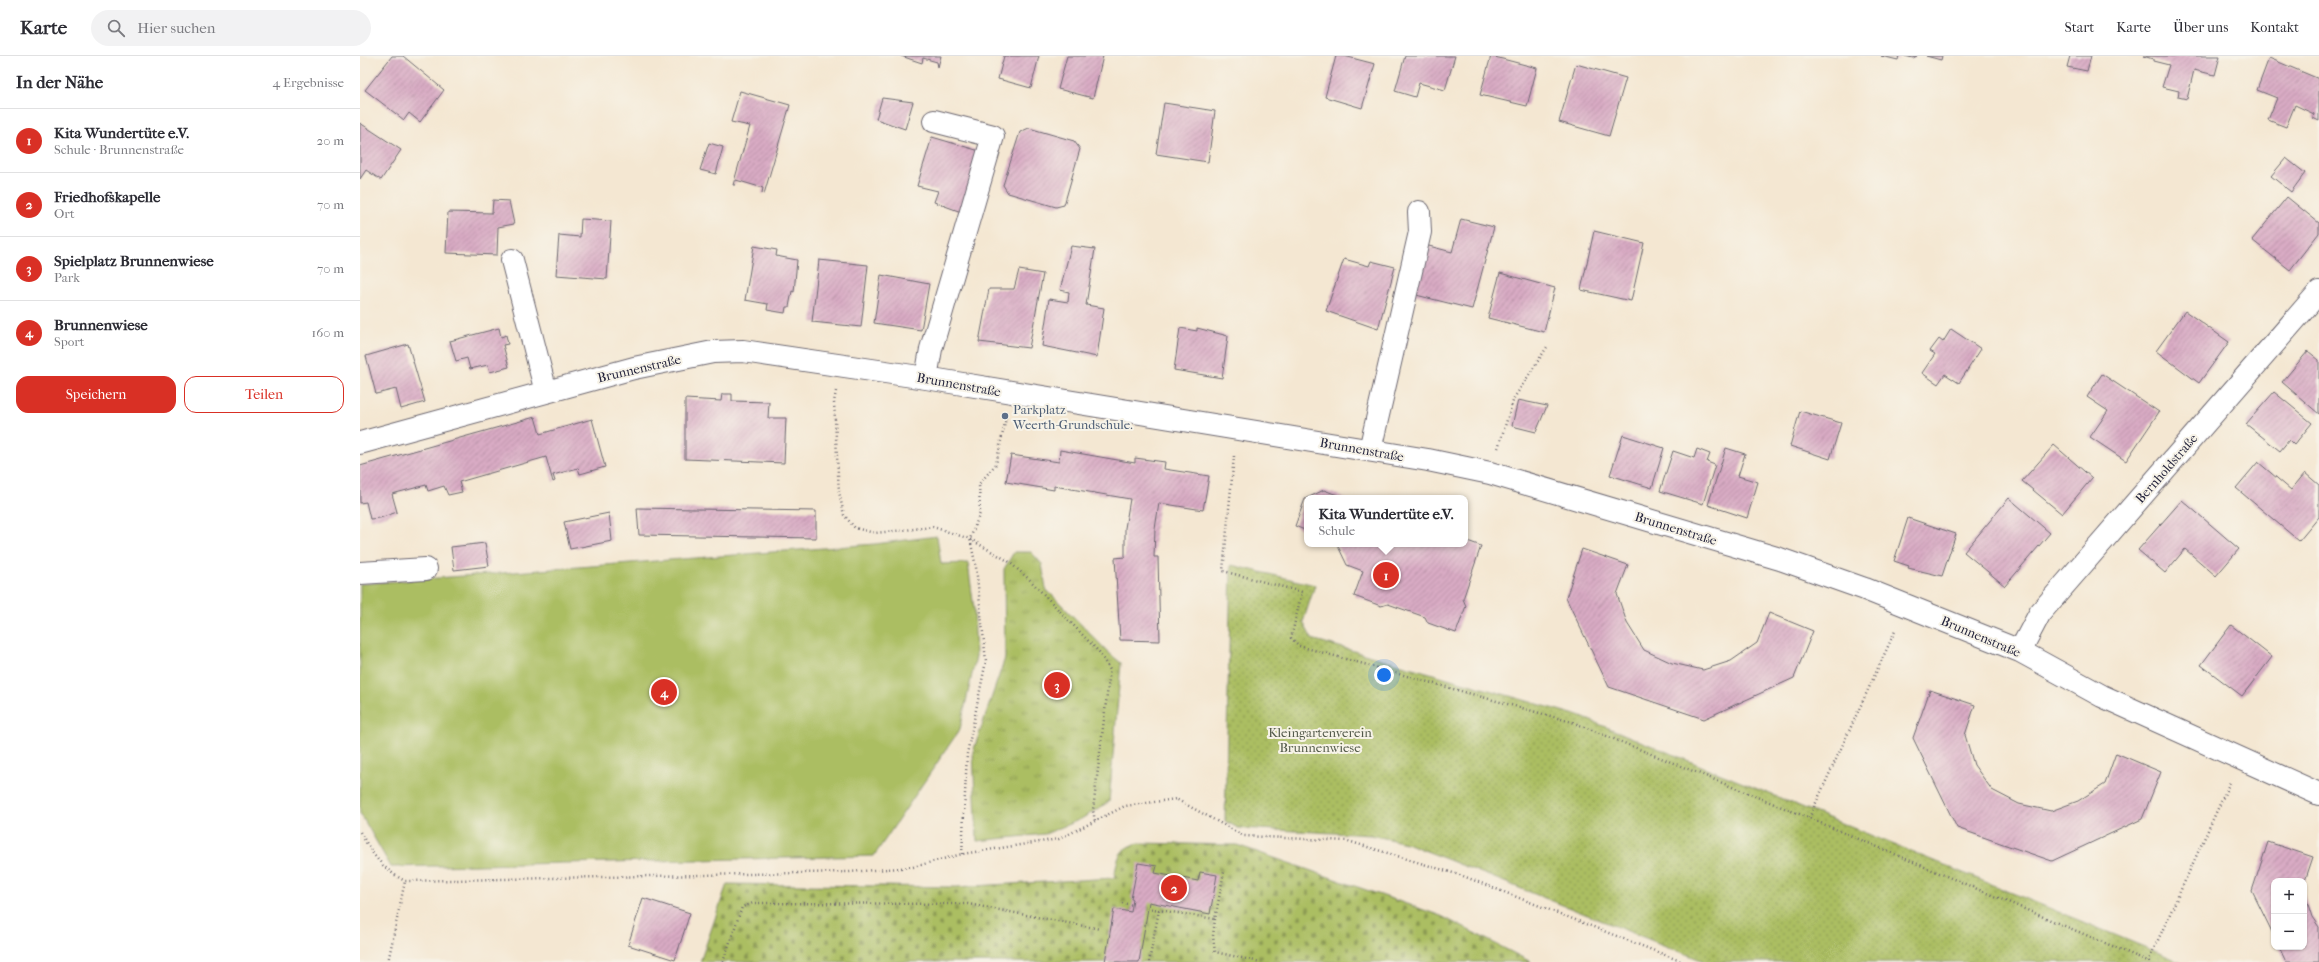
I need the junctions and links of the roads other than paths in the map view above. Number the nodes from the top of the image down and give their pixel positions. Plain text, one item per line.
1 (934, 121) dead end
2 (1419, 212) dead end
3 (512, 260) dead end
4 (2319, 292) edge
5 (926, 378) junction
6 (546, 392) junction
7 (360, 443) edge
8 (1370, 450) junction
9 (426, 569) dead end
10 (360, 573) edge
11 (2020, 651) junction
12 (2319, 794) edge

1 - 5 street
2 - 8 street
3 - 6 street
4 - 11 street, Bernholdstraße
5 - 6 street, Brunnenstraße
5 - 8 street, Brunnenstraße
6 - 7 street, Brunnenstraße
8 - 11 street, Brunnenstraße
9 - 10 street
11 - 12 street, Brunnenstraße

